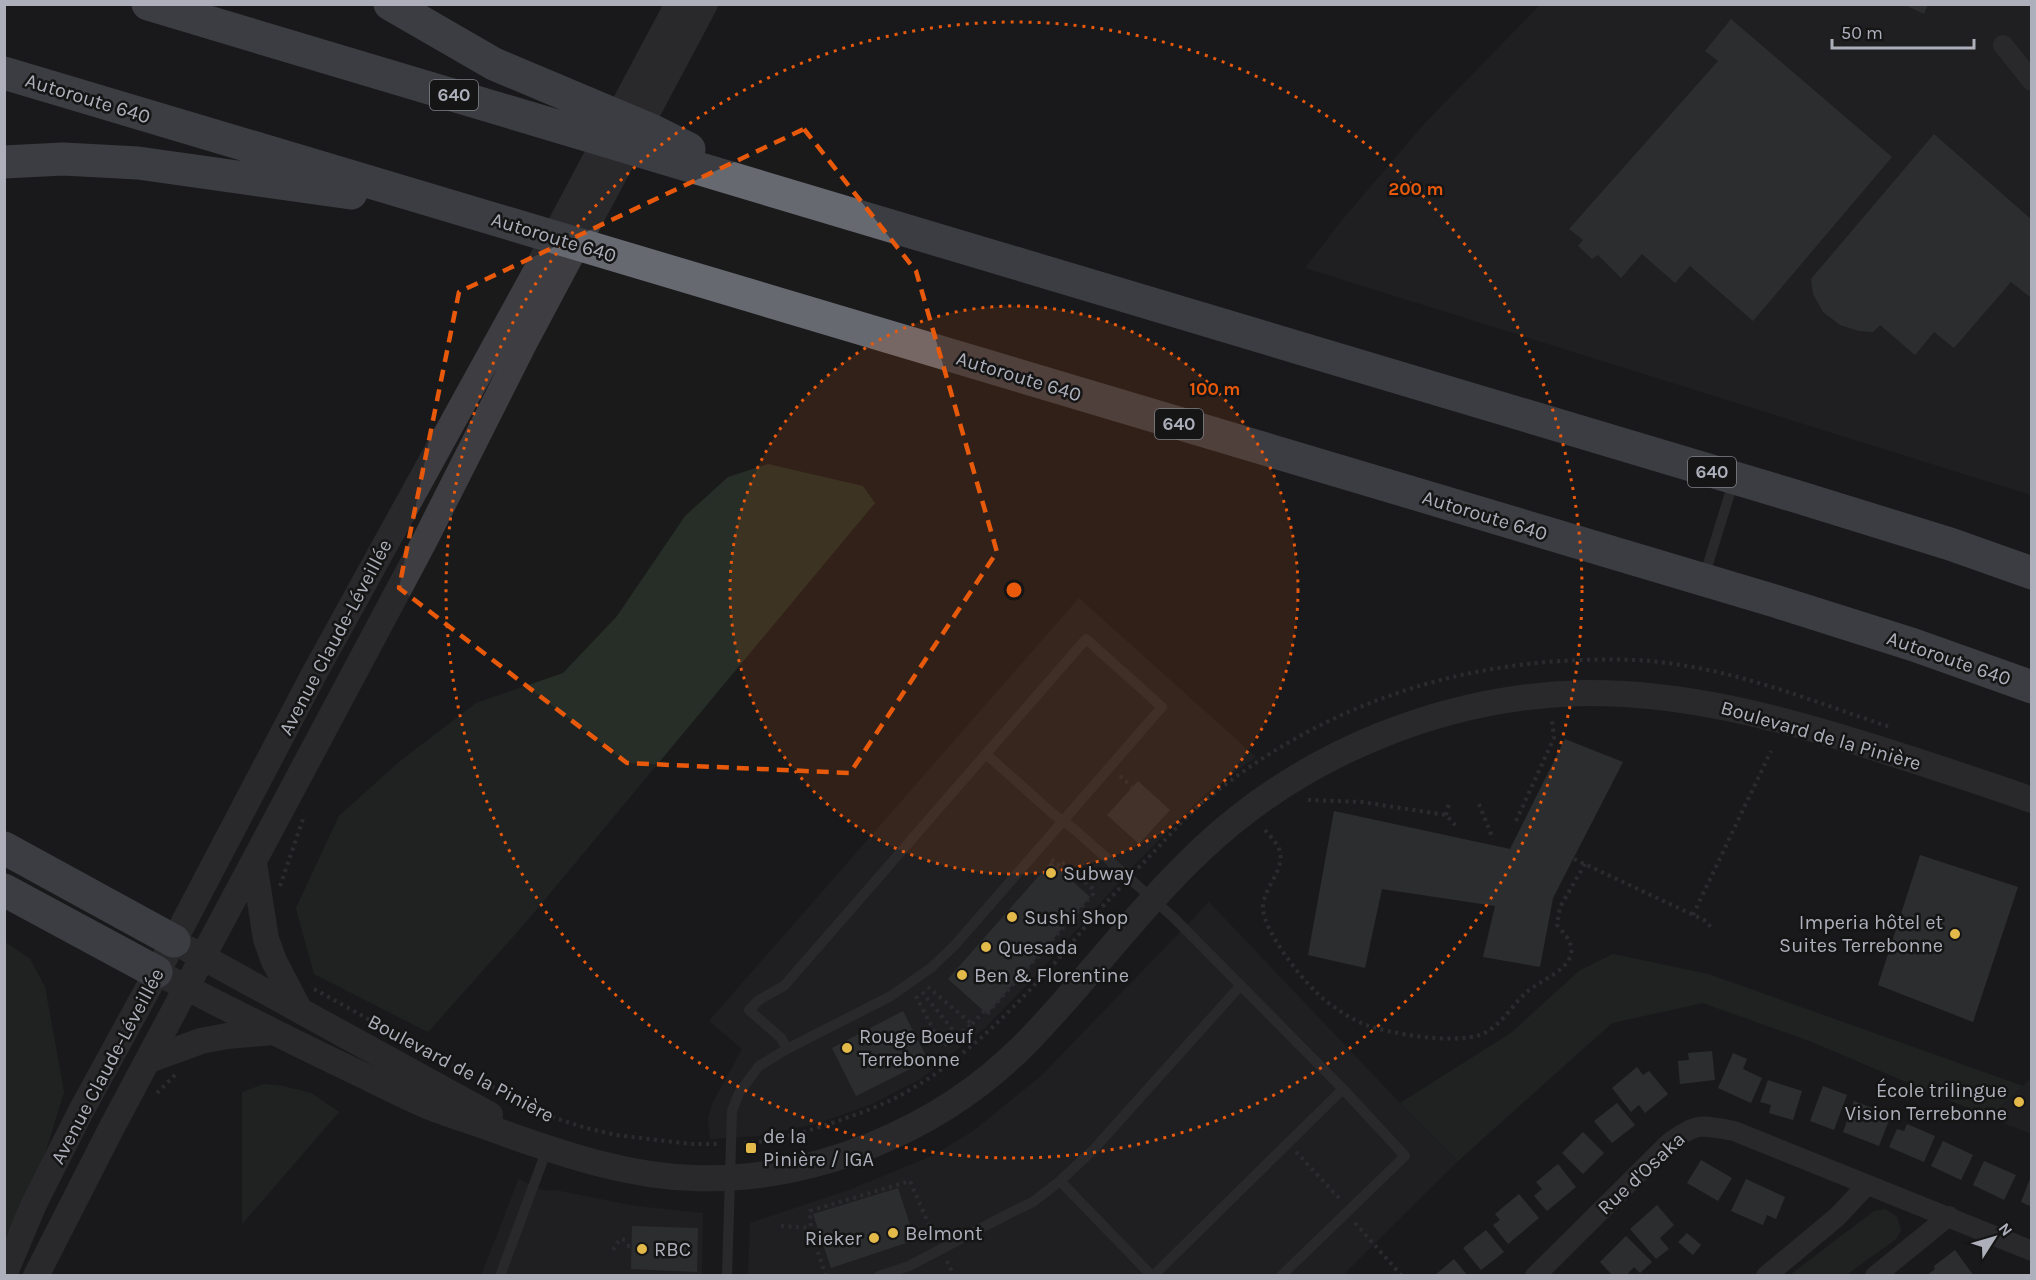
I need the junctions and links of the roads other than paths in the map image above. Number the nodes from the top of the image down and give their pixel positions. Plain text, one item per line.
1 (148, 4) edge
2 (390, 4) edge
3 (695, 7) edge
4 (2003, 45) dead end
5 (4, 73) edge
6 (2031, 81) edge
7 (4, 162) edge
8 (759, 186) junction
9 (451, 206) junction
10 (543, 283) junction
11 (1734, 478) junction
12 (2031, 573) edge
13 (1703, 580) junction
14 (2031, 687) edge
15 (986, 754) junction
16 (2031, 800) edge
17 (1063, 821) junction
18 (4, 848) edge
19 (254, 863) junction
20 (4, 890) edge
21 (1154, 900) junction
22 (174, 941) junction
23 (203, 958) junction
24 (156, 972) junction
25 (1241, 985) junction
26 (187, 988) junction
27 (298, 1009) junction
28 (272, 1032) junction
29 (787, 1049) junction
30 (149, 1060) junction
31 (1343, 1089) junction
32 (547, 1148) junction
33 (729, 1177) junction
34 (1060, 1181) junction
35 (1867, 1185) junction
36 (1949, 1216) junction
37 (2031, 1251) edge
38 (4, 1275) edge
39 (36, 1275) edge
40 (500, 1275) edge
41 (727, 1275) edge
42 (879, 1275) edge
43 (1153, 1275) edge
44 (1281, 1275) edge
45 (1535, 1275) edge
46 (1766, 1275) edge
47 (1875, 1275) edge

1 - 8 highway, 640
2 - 8 highway
3 - 10 street, Avenue Claude-Léveillée
4 - 6 street
5 - 9 highway, Autoroute 640 / 640
7 - 9 highway
8 - 11 highway, 640
9 - 13 highway, Autoroute 640 / 640
10 - 19 street, Avenue Claude-Léveillée
10 - 22 street, Avenue Claude-Léveillée
11 - 12 highway, 640
11 - 13 lane
13 - 14 highway, Autoroute 640 / 640
15 - 17 lane
15 - 17 lane
15 - 29 lane
16 - 21 street, Boulevard de la Pinière
17 - 21 lane
17 - 29 lane
18 - 22 highway
19 - 23 street, Avenue Claude-Léveillée
19 - 27 street
20 - 24 highway
21 - 25 lane
21 - 33 street, Boulevard de la Pinière
22 - 23 street, Boulevard de la Pinière
22 - 24 street, Avenue Claude-Léveillée
23 - 26 street, Avenue Claude-Léveillée
23 - 27 street, Boulevard de la Pinière
24 - 26 street, Boulevard de la Pinière
24 - 38 street, Avenue Claude-Léveillée
25 - 31 lane
25 - 34 lane
26 - 28 street, Boulevard de la Pinière
26 - 30 street, Avenue Claude-Léveillée
27 - 32 street, Boulevard de la Pinière
28 - 30 street
28 - 32 street, Boulevard de la Pinière
29 - 33 lane
30 - 39 street, Avenue Claude-Léveillée
31 - 43 lane
31 - 44 lane
32 - 33 street, Boulevard de la Pinière
32 - 40 lane
33 - 41 lane
34 - 42 lane
34 - 43 lane
35 - 36 street, Rue d'Osaka
35 - 45 street, Rue d'Osaka
35 - 46 street
36 - 37 street, Rue d'Osaka
36 - 47 street

